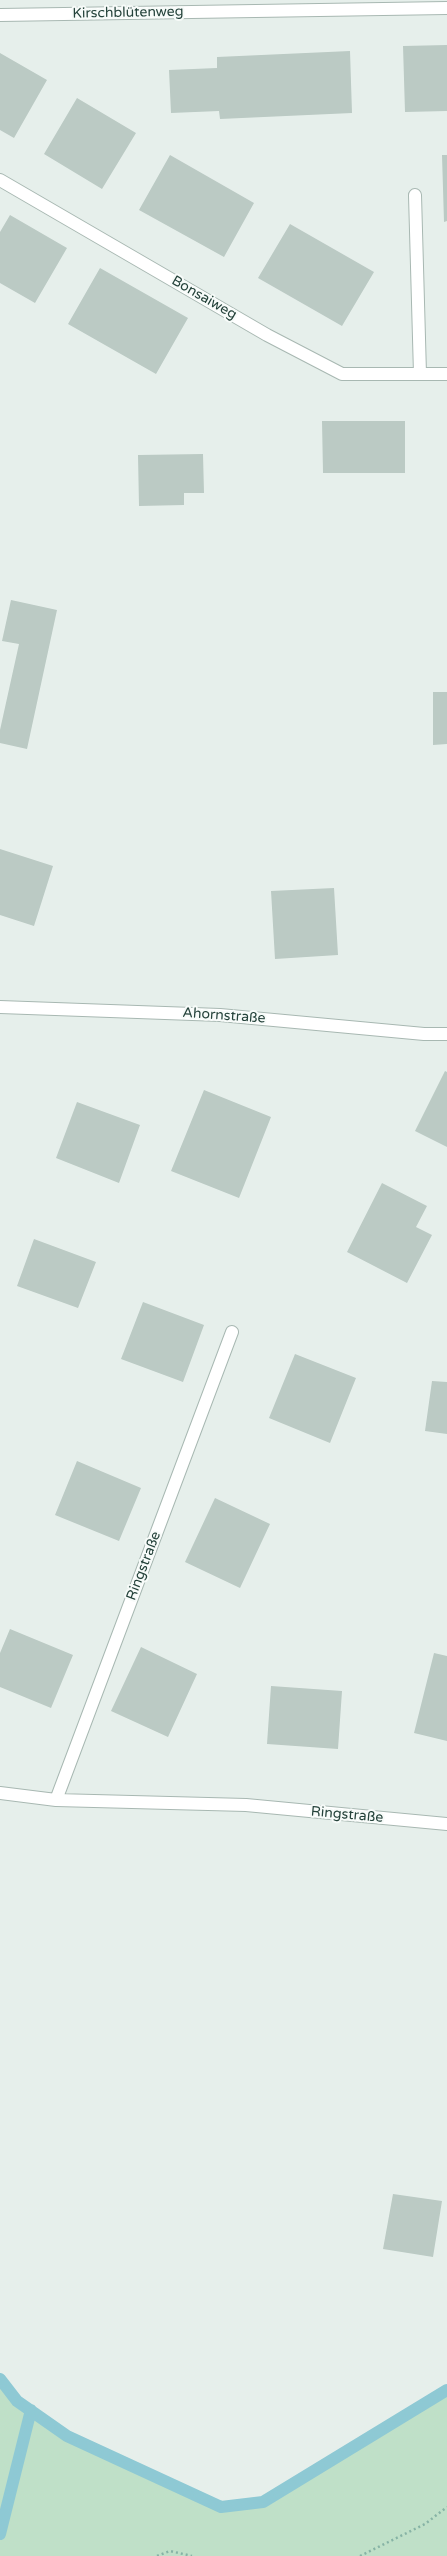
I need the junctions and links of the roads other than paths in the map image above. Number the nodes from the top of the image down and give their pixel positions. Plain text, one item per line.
1 (447, 8) edge
2 (0, 15) edge
3 (0, 180) edge
4 (415, 195) dead end
5 (420, 374) junction
6 (447, 374) edge
7 (0, 1007) edge
8 (447, 1034) edge
9 (232, 1332) dead end
10 (0, 1793) edge
11 (56, 1800) junction
12 (447, 1824) edge

1 - 2 street, Kirschblütenweg
3 - 5 street, Bonsaiweg
4 - 5 street
5 - 6 street, Bonsaiweg
7 - 8 street, Ahornstraße
9 - 11 street, Ringstraße
10 - 11 street, Ringstraße
11 - 12 street, Ringstraße

